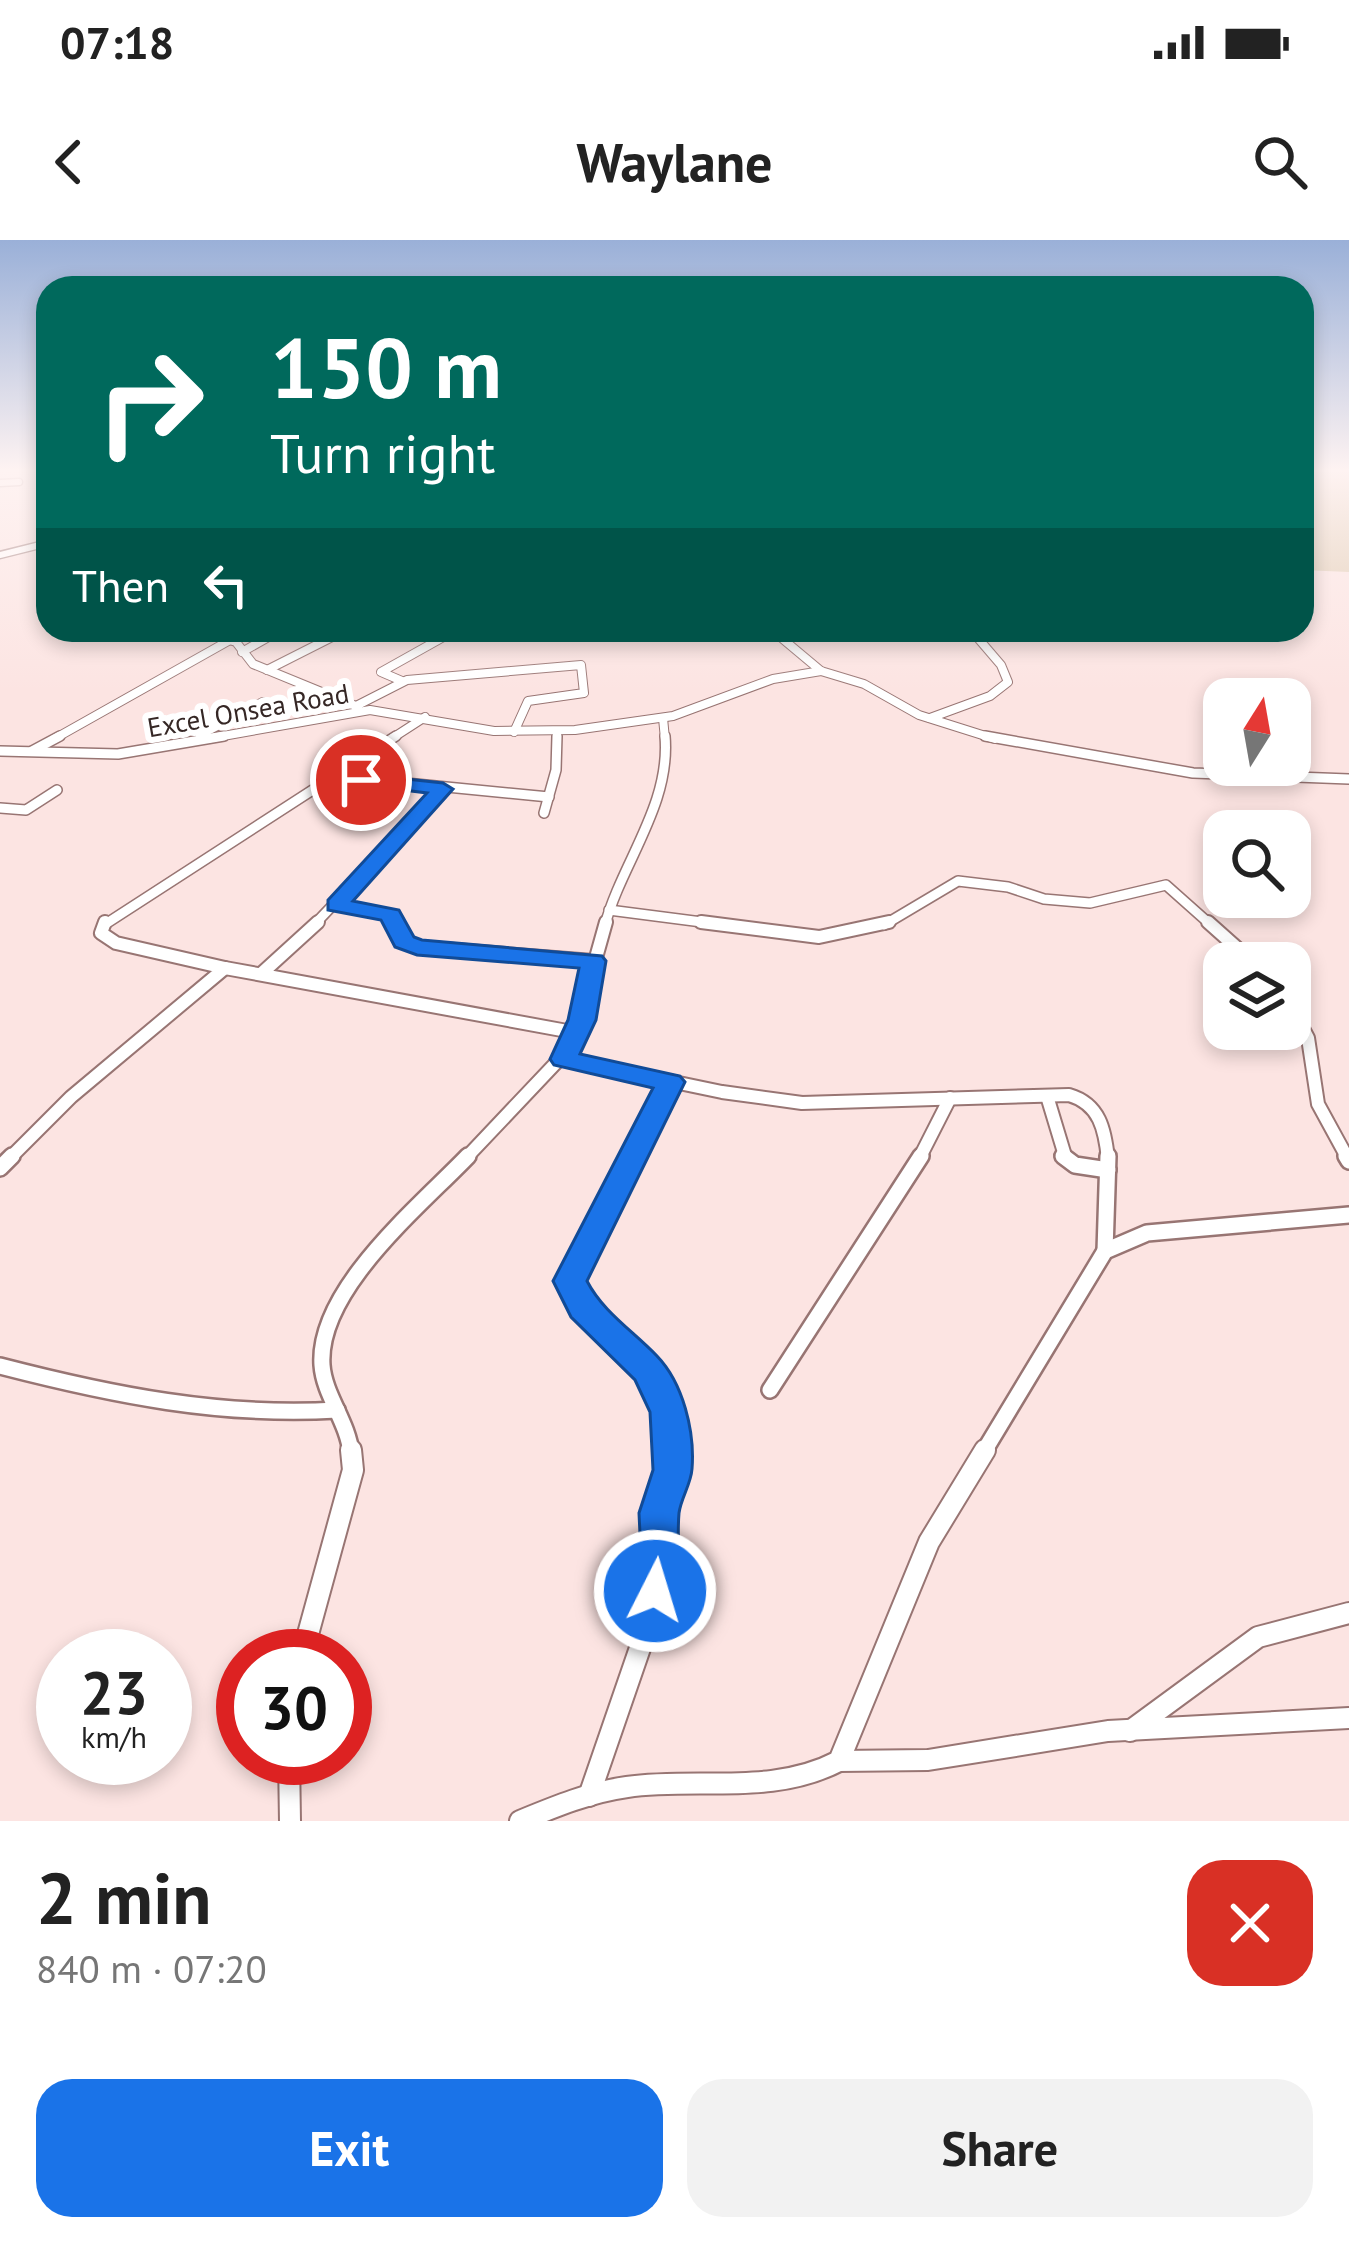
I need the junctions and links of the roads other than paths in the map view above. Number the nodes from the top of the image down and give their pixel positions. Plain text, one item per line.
1 (33, 545) edge
2 (0, 555) edge
3 (226, 642) edge
4 (235, 642) edge
5 (259, 642) edge
6 (322, 642) edge
7 (434, 642) edge
8 (786, 642) edge
9 (981, 642) edge
10 (242, 652) junction
11 (267, 670) junction
12 (821, 671) junction
13 (403, 682) junction
14 (263, 702) dead end
15 (356, 706) junction
16 (370, 710) junction
17 (425, 717) junction
18 (663, 718) junction
19 (929, 718) junction
20 (557, 732) junction
21 (514, 733) junction
22 (187, 743) junction
23 (0, 751) edge
24 (28, 753) junction
25 (335, 776) junction
26 (1349, 779) edge
27 (443, 789) junction
28 (57, 790) dead end
29 (549, 797) junction
30 (0, 808) edge
31 (544, 813) dead end
32 (336, 905) junction
33 (609, 910) junction
34 (1230, 942) edge
35 (593, 961) junction
36 (224, 968) junction
37 (262, 974) junction
38 (578, 1034) junction
39 (1310, 1050) edge
40 (564, 1059) junction
41 (670, 1082) junction
42 (1047, 1096) junction
43 (950, 1098) junction
44 (1349, 1161) edge
45 (0, 1168) edge
46 (1108, 1170) junction
47 (1349, 1215) edge
48 (1105, 1251) junction
49 (0, 1366) edge
50 (770, 1390) dead end
51 (338, 1410) junction
52 (1349, 1613) edge
53 (309, 1629) edge
54 (1349, 1718) edge
55 (1129, 1732) junction
56 (839, 1761) junction
57 (290, 1785) edge
58 (590, 1796) junction
59 (290, 1821) edge
60 (520, 1821) edge

1 - 2 street
3 - 24 street
4 - 10 street
5 - 10 street
6 - 11 street
7 - 13 street
8 - 12 street
9 - 19 street
10 - 11 street
11 - 15 street
12 - 18 street, Excel Onsea Road
12 - 19 street
13 - 15 street
13 - 21 street
14 - 22 street
15 - 16 street
16 - 17 street, Excel Onsea Road
16 - 22 street, Excel Onsea Road
17 - 21 street, Excel Onsea Road
17 - 25 street
18 - 20 street, Excel Onsea Road
18 - 33 street
19 - 26 street
20 - 21 street, Excel Onsea Road
20 - 29 street
22 - 24 street, Excel Onsea Road
23 - 24 street, Excel Onsea Road
25 - 27 street
25 - 36 street
27 - 29 street
27 - 32 street
28 - 30 street
29 - 31 street
32 - 35 street
32 - 37 street
33 - 34 street
33 - 35 street
35 - 38 street
36 - 37 street
36 - 45 street
37 - 38 street
38 - 40 street
39 - 44 street
40 - 41 street
40 - 51 street
41 - 43 street
41 - 58 street
42 - 43 street
42 - 46 street
42 - 46 street
43 - 50 street
46 - 48 street
47 - 48 street
48 - 56 street
49 - 51 street
51 - 53 street
52 - 55 street
54 - 55 street
55 - 56 street
56 - 58 street
57 - 59 street
58 - 60 street

